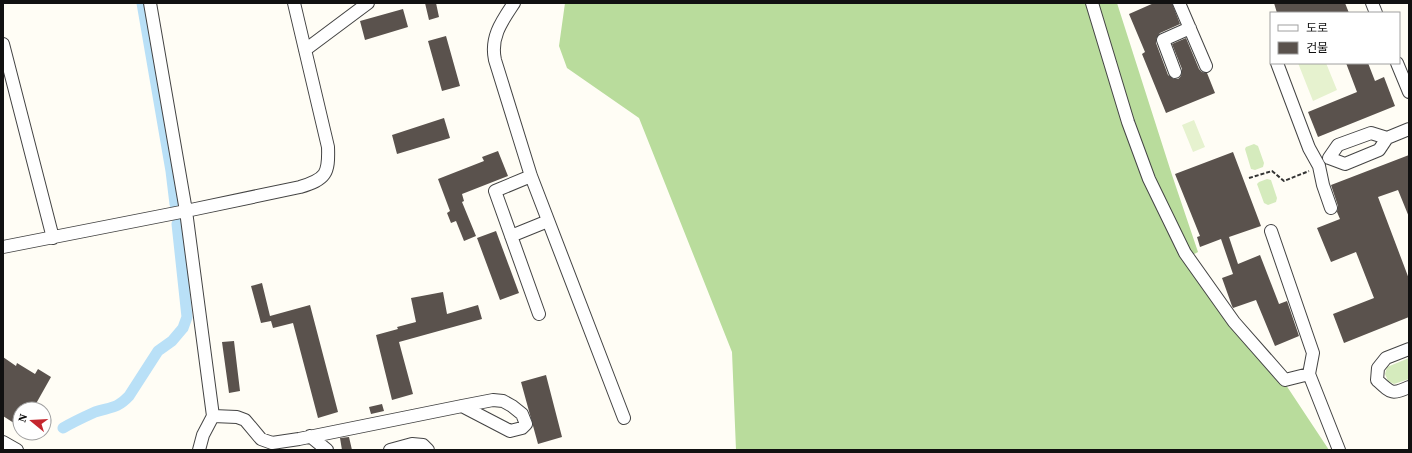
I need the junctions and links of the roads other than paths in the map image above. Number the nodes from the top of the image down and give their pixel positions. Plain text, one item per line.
1 (150, 3) edge
2 (294, 3) edge
3 (368, 3) edge
4 (514, 3) edge
5 (1092, 3) edge
6 (1179, 3) edge
7 (1190, 28) junction
8 (3, 44) edge
9 (305, 50) junction
10 (1277, 64) edge
11 (1397, 64) edge
12 (1206, 66) dead end
13 (1176, 72) dead end
14 (1409, 92) edge
15 (1409, 129) edge
16 (1387, 138) junction
17 (1329, 158) junction
18 (1319, 166) junction
19 (531, 176) junction
20 (1331, 208) dead end
21 (186, 211) junction
22 (548, 222) junction
23 (1271, 231) dead end
24 (511, 236) junction
25 (53, 238) junction
26 (3, 247) edge
27 (539, 314) dead end
28 (1409, 349) edge
29 (1309, 374) junction
30 (1409, 388) edge
31 (462, 406) dead end
32 (213, 416) junction
33 (624, 418) dead end
34 (310, 436) junction
35 (3, 442) edge
36 (1336, 448) edge
37 (16, 450) edge
38 (200, 450) edge
39 (327, 450) edge
40 (390, 450) edge
41 (428, 450) edge

1 - 21 street
2 - 9 street
3 - 9 street
4 - 19 street
5 - 29 street
6 - 7 street
7 - 12 street
7 - 13 street
8 - 25 street
9 - 21 street
10 - 18 street
11 - 14 street
15 - 16 street
16 - 17 street
16 - 17 street
17 - 18 street
18 - 20 street
19 - 22 street
19 - 24 street
21 - 25 street
21 - 32 street
22 - 24 street
22 - 33 street
23 - 29 street
24 - 27 street
25 - 26 street
28 - 30 street
29 - 36 street
31 - 34 street
32 - 34 street
32 - 38 street
34 - 39 street
35 - 37 street
40 - 41 street

